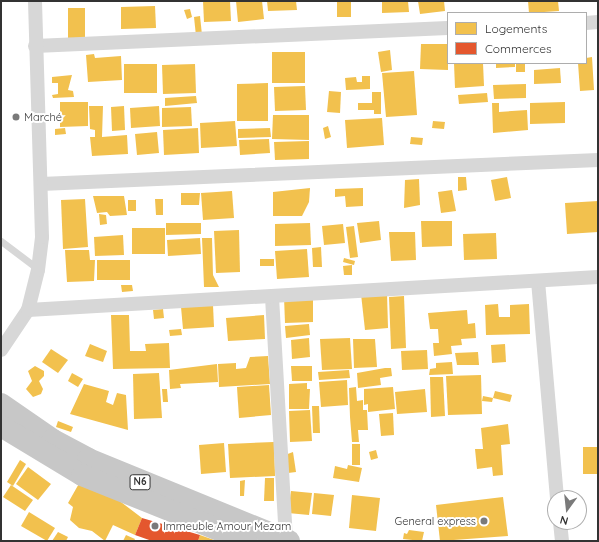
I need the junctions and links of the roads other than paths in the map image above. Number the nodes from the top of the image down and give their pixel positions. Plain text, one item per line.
1 (35, 1) edge
2 (598, 22) edge
3 (587, 23) edge
4 (447, 28) edge
5 (35, 46) junction
6 (598, 160) edge
7 (41, 184) junction
8 (1, 241) edge
9 (38, 270) junction
10 (598, 277) edge
11 (538, 281) junction
12 (272, 297) junction
13 (28, 310) junction
14 (1, 350) edge
15 (1, 404) edge
16 (1, 426) edge
17 (556, 490) edge
18 (561, 530) edge
19 (246, 541) edge
20 (287, 541) edge
21 (562, 541) edge

1 - 5 street
2 - 3 street
4 - 5 street
5 - 7 street
6 - 7 street
7 - 9 street
8 - 9 lane
9 - 13 street
10 - 11 street
11 - 12 street
11 - 17 street
12 - 13 street
12 - 20 street
13 - 14 street
15 - 20 highway, N6
16 - 19 highway, N6
18 - 21 street

